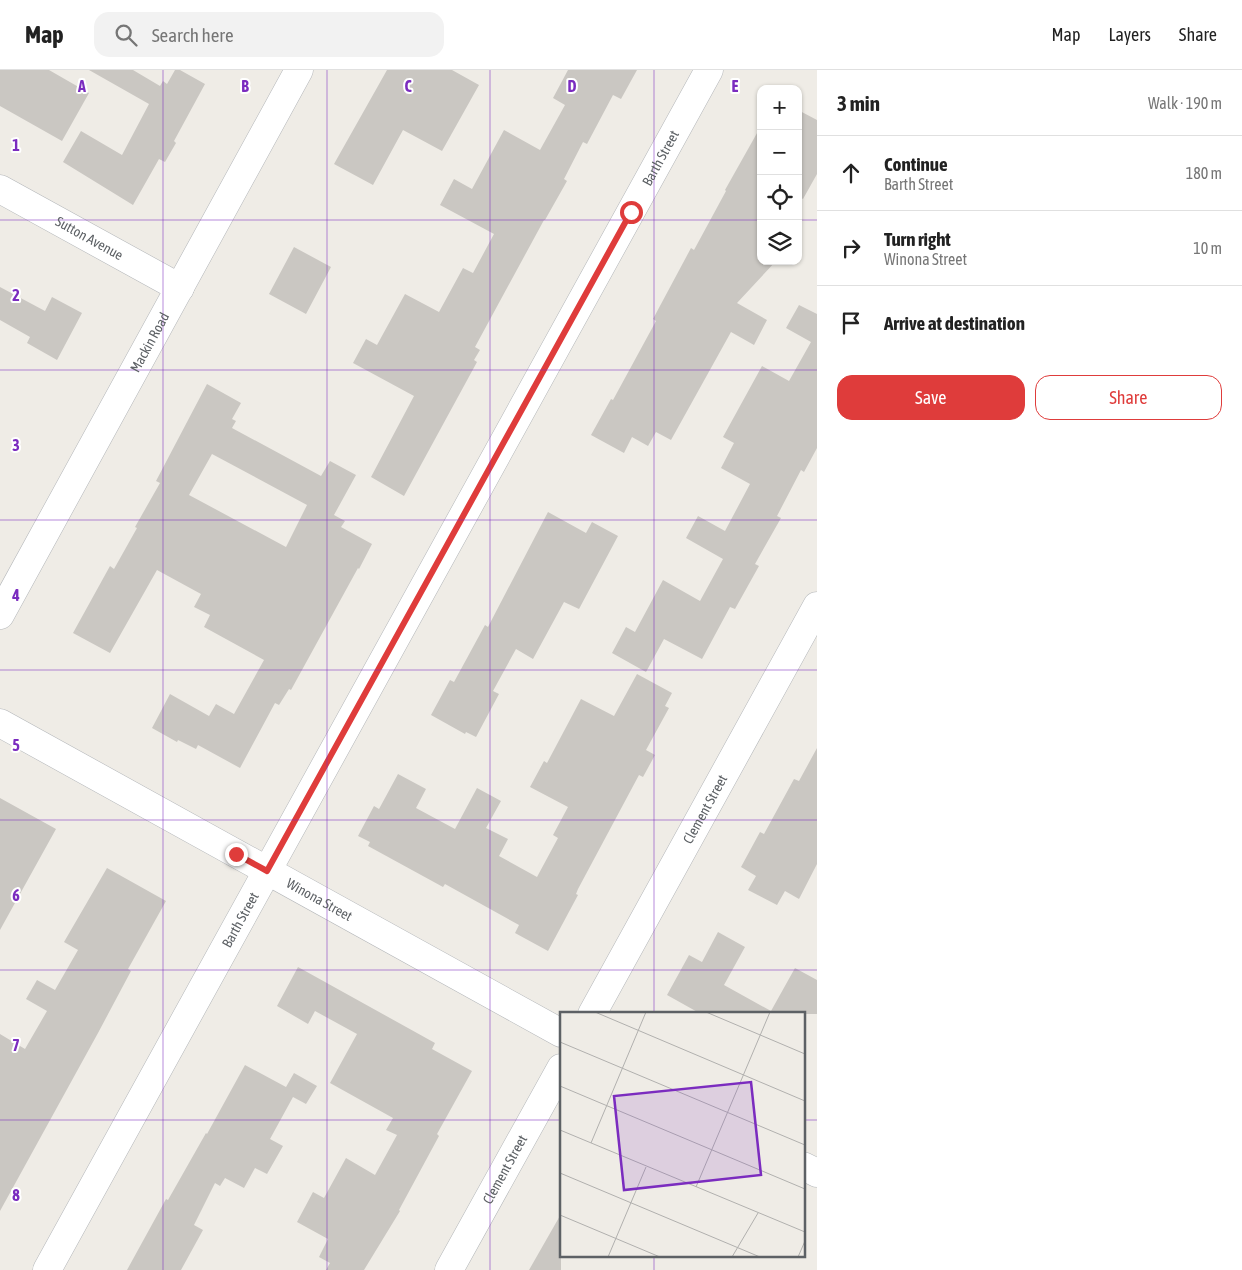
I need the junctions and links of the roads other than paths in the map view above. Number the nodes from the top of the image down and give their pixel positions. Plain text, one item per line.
1 (299, 70) edge
2 (709, 70) edge
3 (0, 189) edge
4 (180, 288) junction
5 (817, 606) edge
6 (0, 615) edge
7 (0, 723) edge
8 (267, 871) junction
9 (593, 1012) edge
10 (560, 1031) edge
11 (560, 1070) edge
12 (804, 1166) edge
13 (817, 1173) edge
14 (47, 1270) edge
15 (449, 1270) edge

1 - 4 street, Mackin Road
2 - 8 street, Barth Street
3 - 4 street, Sutton Avenue
4 - 6 street, Mackin Road
5 - 9 street, Clement Street
7 - 8 street, Winona Street
8 - 10 street, Winona Street
8 - 14 street, Barth Street
11 - 15 street, Clement Street
12 - 13 street

